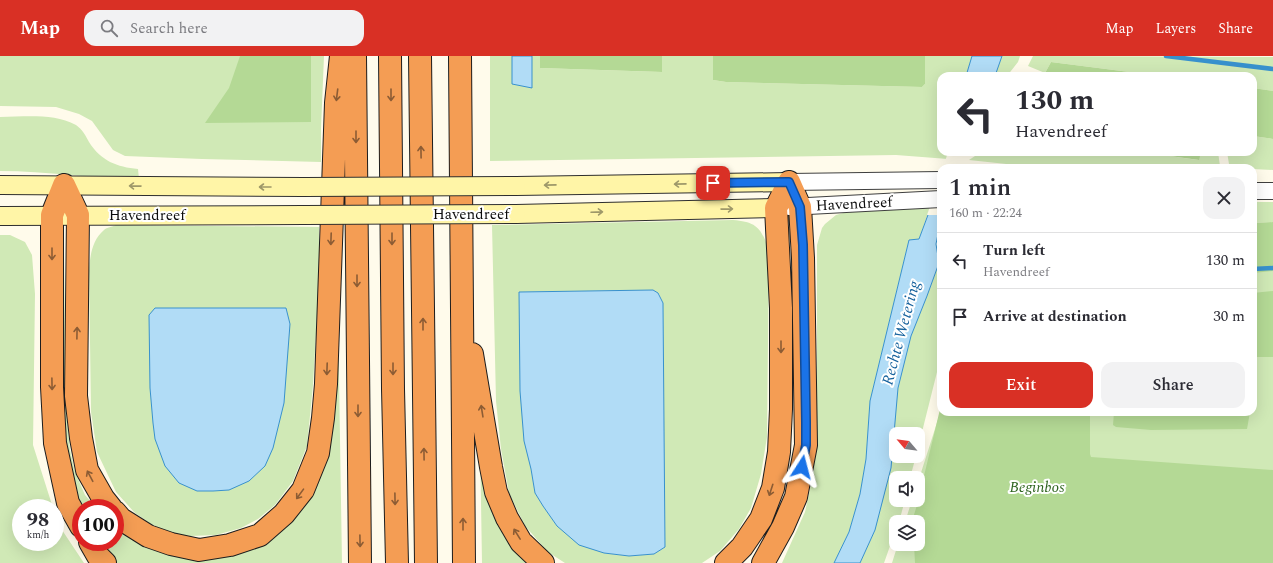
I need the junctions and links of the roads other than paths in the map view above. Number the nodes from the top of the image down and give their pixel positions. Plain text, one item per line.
1 (341, 56) edge
2 (355, 56) edge
3 (390, 56) edge
4 (420, 56) edge
5 (460, 56) edge
6 (937, 180) edge
7 (789, 182) junction
8 (0, 185) edge
9 (64, 185) junction
10 (1257, 191) edge
11 (1273, 191) edge
12 (936, 200) edge
13 (800, 207) junction
14 (776, 208) junction
15 (52, 215) junction
16 (0, 216) edge
17 (78, 216) junction
18 (461, 290) junction
19 (104, 499) edge
20 (72, 510) edge
21 (124, 521) edge
22 (95, 551) edge
23 (105, 563) edge
24 (360, 563) edge
25 (396, 563) edge
26 (426, 563) edge
27 (464, 563) edge
28 (543, 563) edge
29 (726, 563) edge
30 (763, 563) edge

1 -> 21 highway
2 -> 24 highway
3 -> 25 highway
26 -> 4 highway
5 - 18 highway
6 - 7 street, Havendreef
7 -> 9 main road, Havendreef, bridge
7 - 13 highway
7 - 14 highway
8 - 9 main road, Havendreef
9 - 15 highway
9 - 17 highway
10 - 11 street
12 - 13 street, Havendreef
13 - 14 street, Havendreef
13 - 30 highway
17 -> 14 main road, Havendreef, bridge
14 -> 29 highway
15 - 16 main road, Havendreef
15 - 17 main road, Havendreef
15 -> 20 highway
19 -> 17 highway
27 -> 18 highway
28 -> 18 highway
22 - 23 highway

